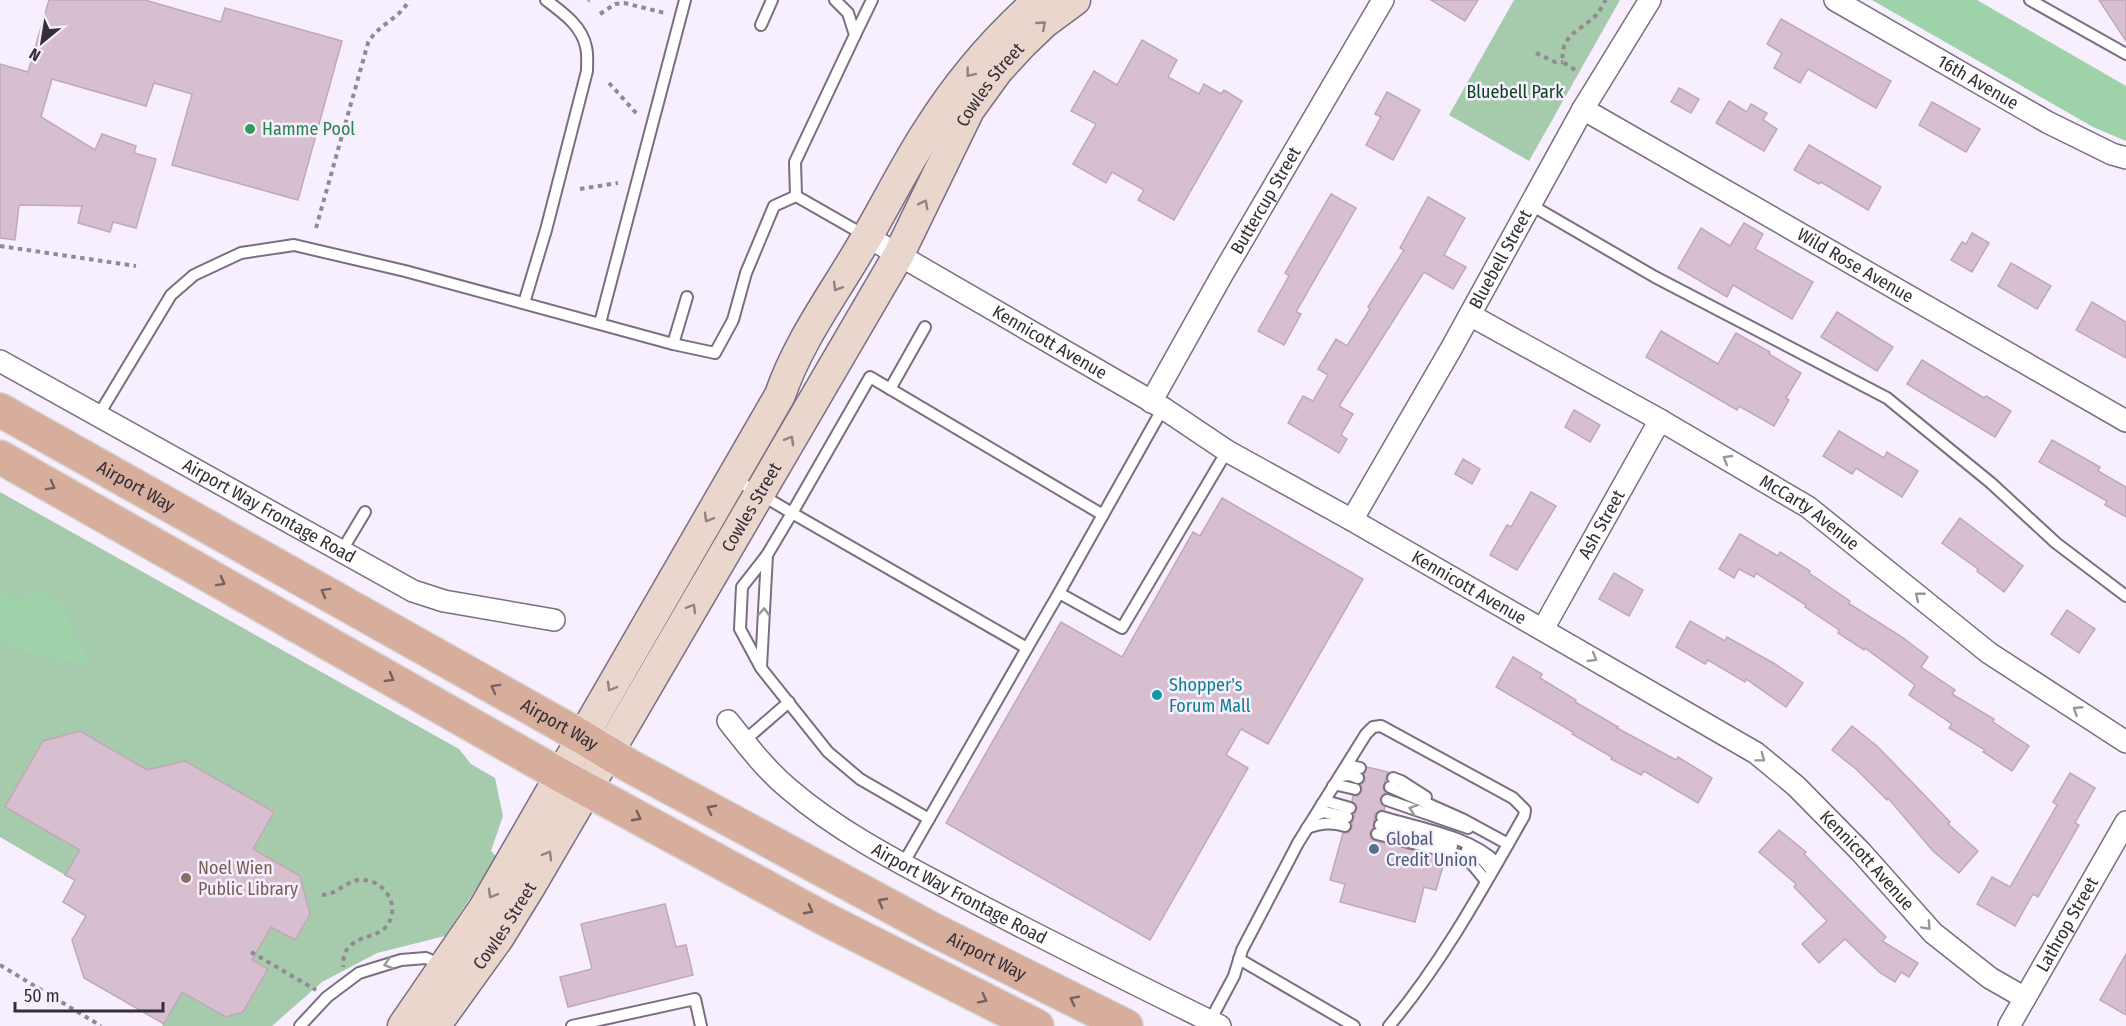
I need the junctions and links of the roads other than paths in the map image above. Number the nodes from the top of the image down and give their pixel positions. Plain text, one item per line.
1 (546, 0) edge
2 (685, 0) edge
3 (772, 0) edge
4 (835, 0) edge
5 (872, 0) edge
6 (1039, 0) edge
7 (1075, 0) edge
8 (1383, 0) edge
9 (1650, 0) edge
10 (1835, 0) edge
11 (2030, 0) edge
12 (761, 25) dead end
13 (855, 35) junction
14 (2126, 54) edge
15 (1583, 109) junction
16 (2126, 158) edge
17 (796, 196) junction
18 (1531, 205) junction
19 (868, 237) junction
20 (898, 256) junction
21 (687, 297) dead end
22 (524, 303) junction
23 (1470, 315) junction
24 (600, 323) junction
25 (926, 327) dead end
26 (673, 344) junction
27 (0, 360) edge
28 (890, 389) junction
29 (1157, 405) junction
30 (0, 410) edge
31 (98, 416) junction
32 (1660, 420) junction
33 (2126, 421) edge
34 (1227, 451) junction
35 (0, 457) edge
36 (732, 477) junction
37 (760, 493) junction
38 (365, 512) dead end
39 (792, 513) junction
40 (1103, 515) junction
41 (1352, 520) junction
42 (341, 552) junction
43 (767, 555) junction
44 (1059, 593) junction
45 (2126, 596) edge
46 (554, 620) dead end
47 (1542, 629) junction
48 (1027, 648) junction
49 (761, 668) junction
50 (789, 702) junction
51 (728, 722) dead end
52 (744, 741) junction
53 (2126, 742) edge
54 (595, 745) junction
55 (1342, 772) junction
56 (1359, 773) dead end
57 (573, 782) junction
58 (1391, 783) dead end
59 (1333, 786) junction
60 (1355, 789) dead end
61 (1386, 800) dead end
62 (1323, 804) junction
63 (1316, 815) junction
64 (1347, 817) junction
65 (929, 819) junction
66 (2126, 822) edge
67 (1307, 828) junction
68 (1507, 846) junction
69 (903, 864) junction
70 (1492, 872) junction
71 (1239, 959) junction
72 (444, 966) junction
73 (2025, 998) junction
74 (1215, 1024) edge
75 (300, 1026) edge
76 (403, 1026) edge
77 (435, 1026) edge
78 (572, 1026) edge
79 (701, 1026) edge
80 (1037, 1026) edge
81 (1126, 1026) edge
82 (1354, 1026) edge
83 (1389, 1026) edge
84 (2009, 1026) edge

1 - 22 lane
2 - 24 lane
3 - 12 lane
4 - 13 lane
5 - 13 lane
6 -> 19 main road, Cowles Street
20 -> 7 main road, Cowles Street
8 - 29 street, Buttercup Street
9 - 15 street, Bluebell Street
10 - 16 street, 16th Avenue
11 - 14 lane
13 - 17 lane
15 - 18 street, Bluebell Street
15 - 33 street, Wild Rose Avenue
17 - 19 lane
17 - 26 lane
18 - 23 street, Bluebell Street
18 - 45 lane
19 - 20 street, Kennicott Avenue
19 -> 36 main road, Cowles Street
20 - 29 street, Kennicott Avenue
37 -> 20 main road, Cowles Street
21 - 26 lane
22 - 24 lane
22 - 31 lane
23 - 32 street, McCarty Avenue
23 - 41 street, Bluebell Street
24 - 26 lane
25 - 28 lane
27 - 31 street, Airport Way Frontage Road
28 - 39 lane
28 - 40 lane
29 - 34 street, Kennicott Avenue
29 - 40 lane
54 -> 30 main road, Airport Way
31 - 42 street, Airport Way Frontage Road
32 - 47 street, Ash Street
53 -> 32 street, McCarty Avenue
34 - 41 street, Kennicott Avenue
34 - 44 lane
35 -> 57 main road
36 - 37 lane
36 -> 54 main road, Cowles Street
37 - 39 lane
54 -> 37 main road, Cowles Street
38 - 42 lane
39 - 43 lane
39 - 48 lane
40 - 44 lane
41 - 47 street, Kennicott Avenue
42 - 46 street, Airport Way Frontage Road
49 -> 43 lane
43 - 49 lane
44 - 48 lane
47 -> 73 street, Kennicott Avenue
48 - 65 lane
49 - 50 lane
50 - 52 lane
50 - 65 lane
51 - 52 street, Airport Way Frontage Road
52 - 69 street, Airport Way Frontage Road
54 - 57 main road, Cowles Street
81 -> 54 main road, Airport Way
55 - 56 lane
55 - 59 lane
55 - 68 lane
57 -> 72 main road, Cowles Street
77 -> 57 main road, Cowles Street
57 -> 80 main road
58 - 68 lane
59 - 60 lane
59 - 62 lane
68 -> 61 lane
62 - 63 lane
62 - 64 lane
63 - 64 lane
63 - 67 lane
64 - 67 lane
65 - 69 lane
66 - 73 street, Lathrop Street
67 - 71 lane
68 - 70 lane
69 - 74 street, Airport Way Frontage Road
70 - 70 lane
70 - 83 lane
71 - 74 lane
71 - 82 lane
72 -> 75 lane
72 - 76 main road, Cowles Street
73 - 84 street, Lathrop Street
78 - 79 lane

